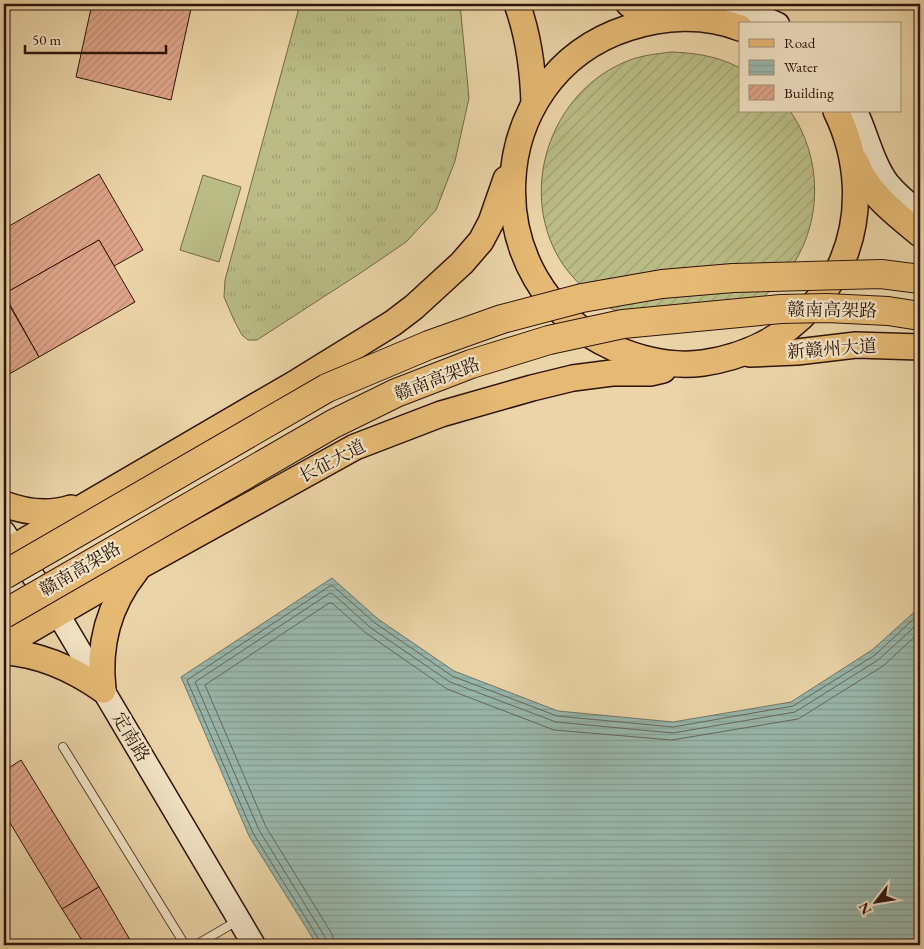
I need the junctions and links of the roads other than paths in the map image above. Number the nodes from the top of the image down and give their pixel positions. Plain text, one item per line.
1 (503, 4) edge
2 (517, 4) edge
3 (629, 4) edge
4 (733, 4) edge
5 (711, 20) junction
6 (774, 22) edge
7 (739, 28) edge
8 (529, 47) junction
9 (845, 117) edge
10 (525, 123) junction
11 (515, 155) junction
12 (920, 212) edge
13 (920, 234) edge
14 (920, 279) edge
15 (920, 316) edge
16 (920, 347) edge
17 (743, 354) junction
18 (693, 364) junction
19 (94, 500) junction
20 (4, 504) edge
21 (7, 544) edge
22 (140, 566) junction
23 (4, 575) edge
24 (4, 614) edge
25 (58, 614) junction
26 (4, 645) edge
27 (4, 652) edge
28 (103, 690) junction
29 (63, 747) dead end
30 (239, 919) junction
31 (185, 945) edge
32 (196, 945) edge
33 (254, 945) edge

1 - 8 street
2 - 8 main road
3 - 5 main road
4 - 6 street
5 - 7 main road
5 - 10 main road
8 - 10 main road
9 - 12 street
9 - 13 main road
9 - 17 main road
10 - 11 main road
11 - 18 main road
11 - 19 main road
14 - 23 highway, 赣南高架路, bridge
15 - 24 highway, 赣南高架路, bridge
16 - 17 main road, 新赣州大道
17 - 18 main road
18 - 22 main road, 长征大道
19 - 20 main road
19 - 21 main road
21 - 25 street, 定南路
22 - 25 main road, 长征大道
22 - 28 main road
25 - 26 main road, 长征大道
25 - 28 street, 定南路
27 - 28 main road
28 - 30 street, 定南路
29 - 31 lane
30 - 32 lane
30 - 33 street, 定南路

